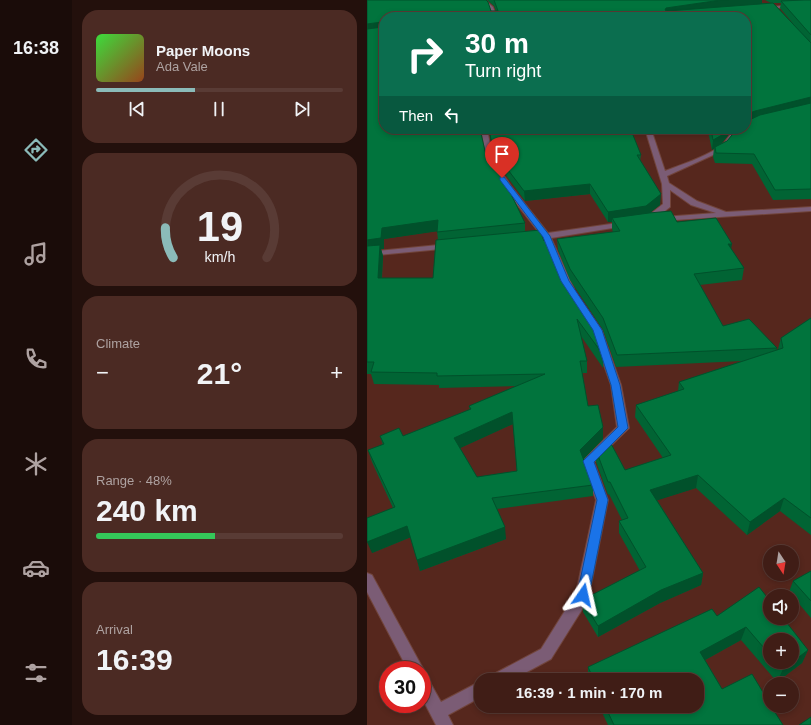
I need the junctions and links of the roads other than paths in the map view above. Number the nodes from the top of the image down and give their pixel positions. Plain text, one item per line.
1 (483, 0) edge
2 (763, 2) edge
3 (811, 4) edge
4 (774, 7) junction
5 (759, 8) edge
6 (493, 12) edge
7 (778, 13) edge
8 (485, 134) edge
9 (650, 134) edge
10 (734, 134) edge
11 (663, 175) junction
12 (667, 184) junction
13 (811, 209) edge
14 (727, 214) junction
15 (640, 221) junction
16 (546, 236) junction
17 (531, 238) edge
18 (461, 245) edge
19 (367, 254) edge
20 (367, 578) edge
21 (411, 661) edge
22 (510, 673) edge
23 (474, 694) edge
24 (431, 699) edge
25 (441, 718) edge

1 - 6 street
2 - 4 street
3 - 4 street
4 - 5 street
4 - 7 street
8 - 16 street
9 - 11 street
10 - 11 street
11 - 12 street
12 - 14 street
12 - 15 street
13 - 14 street
14 - 15 street
15 - 16 street
16 - 17 street
16 - 22 street
18 - 19 street
20 - 21 street
23 - 25 street
24 - 25 street

